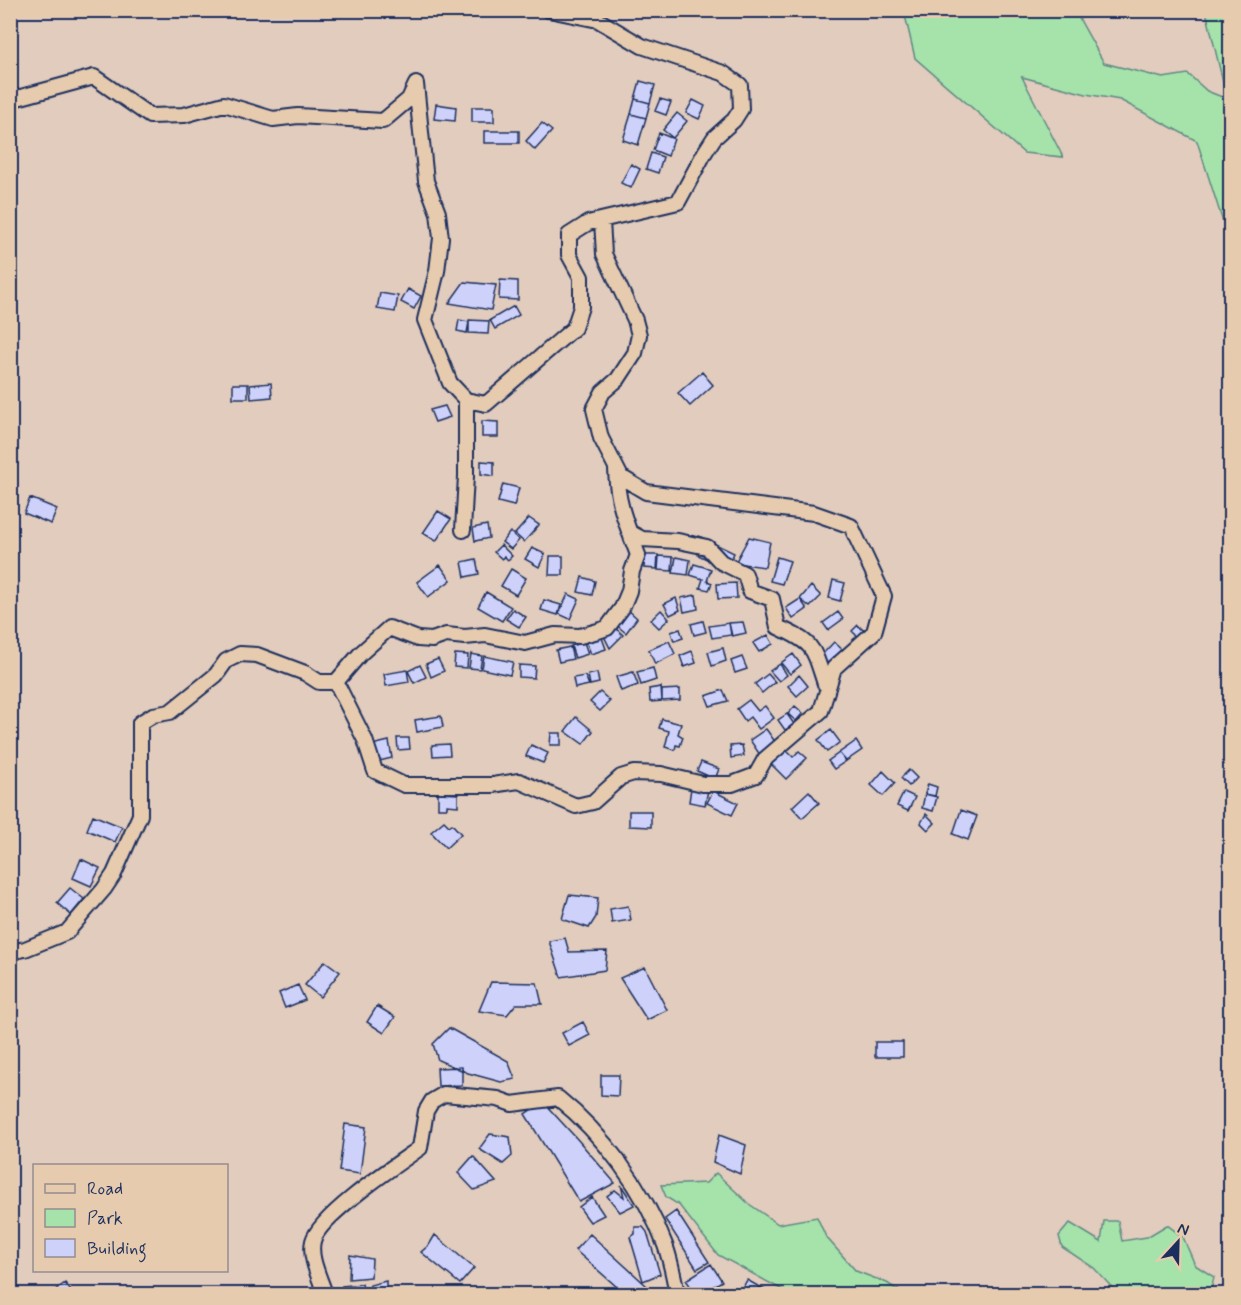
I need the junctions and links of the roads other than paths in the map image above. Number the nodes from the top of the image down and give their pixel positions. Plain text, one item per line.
1 (549, 10) edge
2 (10, 100) edge
3 (602, 221) junction
4 (466, 400) junction
5 (615, 466) junction
6 (463, 530) dead end
7 (629, 532) junction
8 (336, 682) junction
9 (825, 684) dead end
10 (10, 952) edge
11 (325, 1294) edge
12 (677, 1294) edge

1 - 3 street
2 - 4 street
3 - 4 street
3 - 5 street
4 - 6 street
5 - 7 street
5 - 8 street
7 - 8 street
7 - 9 street
8 - 10 street
11 - 12 street

